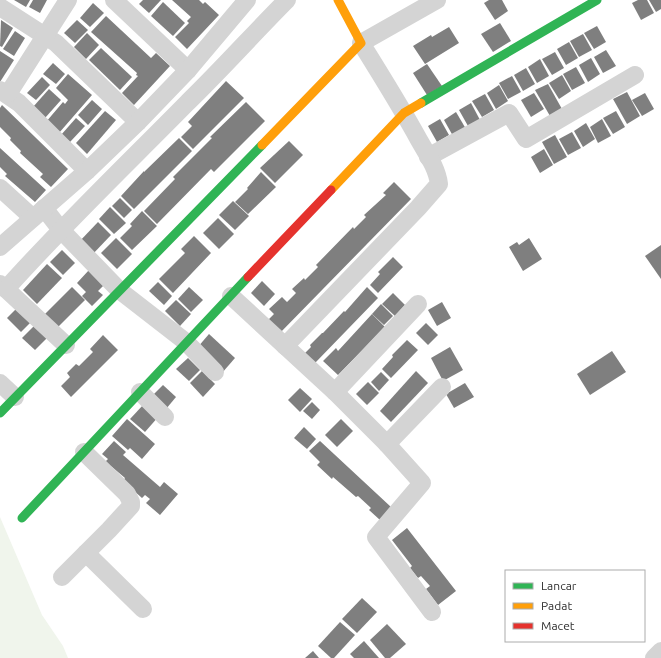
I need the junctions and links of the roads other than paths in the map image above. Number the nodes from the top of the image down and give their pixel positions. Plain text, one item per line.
1 (68, 0) edge
2 (114, 0) edge
3 (288, 0) edge
4 (338, 0) edge
5 (437, 0) edge
6 (597, 0) edge
7 (236, 4) edge
8 (0, 7) edge
9 (46, 36) junction
10 (361, 43) junction
11 (188, 70) junction
12 (635, 75) dead end
13 (4, 92) edge
14 (404, 113) junction
15 (138, 122) junction
16 (428, 157) junction
17 (87, 171) junction
18 (0, 188) edge
19 (38, 213) junction
20 (61, 230) junction
21 (0, 247) edge
22 (3, 286) edge
23 (120, 290) junction
24 (231, 296) junction
25 (418, 304) dead end
26 (186, 342) junction
27 (66, 345) junction
28 (285, 346) junction
29 (215, 372) dead end
30 (0, 383) edge
31 (442, 388) dead end
32 (140, 392) junction
33 (335, 392) junction
34 (15, 397) junction
35 (0, 412) edge
36 (165, 417) dead end
37 (387, 444) junction
38 (84, 452) junction
39 (22, 518) dead end
40 (86, 553) junction
41 (62, 576) dead end
42 (143, 609) dead end
43 (432, 612) dead end
44 (661, 651) edge
45 (654, 658) edge

1 - 9 street
2 - 11 street
3 - 20 street
4 - 10 street
5 - 10 street
6 - 14 street
7 - 11 street
8 - 9 street
9 - 13 street
9 - 15 street
10 - 14 street
10 - 23 street
11 - 15 street
12 - 16 street
13 - 17 street
14 - 16 street
14 - 24 street
15 - 17 street
16 - 28 street
17 - 19 street
18 - 19 street
19 - 20 street
19 - 21 street
20 - 22 street
20 - 23 street
22 - 27 street
23 - 26 street
23 - 27 street
24 - 26 street
24 - 28 street
25 - 33 street
26 - 29 street
26 - 32 street
27 - 34 street
28 - 33 street
30 - 34 street
31 - 37 street
32 - 36 street
32 - 38 street
33 - 37 street
34 - 35 street
37 - 43 street
38 - 39 street
38 - 40 street
40 - 41 street
40 - 42 street
44 - 45 street

